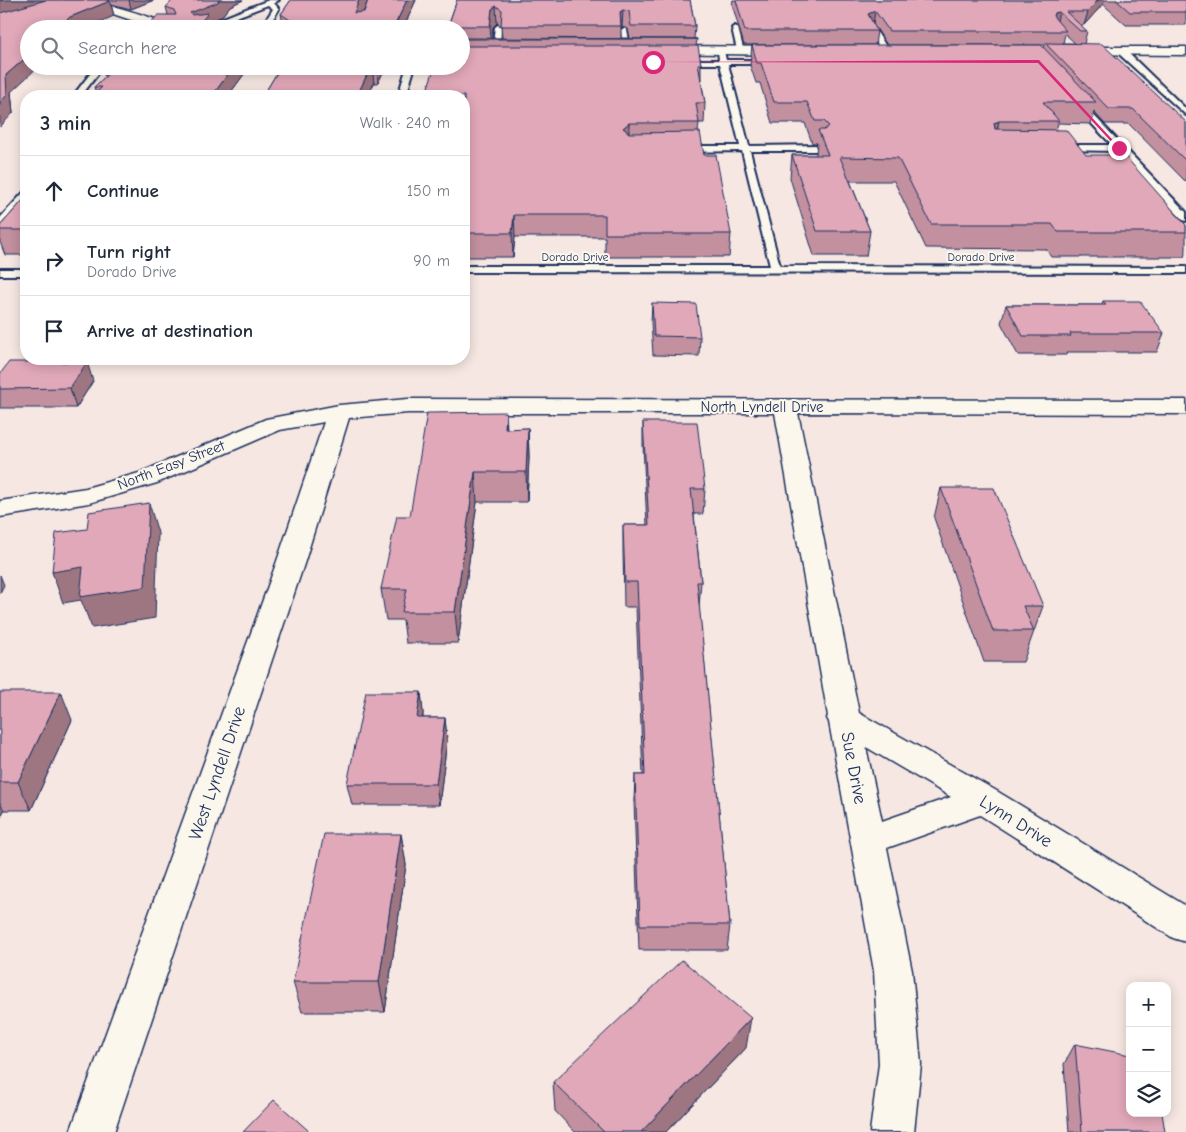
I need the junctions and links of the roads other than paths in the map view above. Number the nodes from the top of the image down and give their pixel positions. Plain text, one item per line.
1 (273, 1) edge
2 (72, 2) edge
3 (144, 20) edge
4 (222, 20) edge
5 (269, 20) edge
6 (498, 27) edge
7 (871, 27) edge
8 (735, 28) dead end
9 (624, 30) edge
10 (478, 50) edge
11 (500, 50) joint
12 (632, 50) joint
13 (741, 50) junction
14 (808, 51) edge
15 (866, 51) edge
16 (890, 51) joint
17 (1057, 51) edge
18 (1121, 51) junction
19 (1186, 51) edge
20 (722, 56) junction
21 (670, 62) edge
22 (780, 62) edge
23 (93, 75) edge
24 (408, 75) edge
25 (82, 90) edge
26 (404, 90) edge
27 (1072, 97) edge
28 (1186, 113) edge
29 (678, 148) edge
30 (746, 148) junction
31 (820, 148) edge
32 (1052, 148) edge
33 (1119, 148) junction
34 (20, 202) edge
35 (1186, 218) edge
36 (0, 224) edge
37 (470, 269) edge
38 (776, 270) junction
39 (1186, 270) edge
40 (0, 272) edge
41 (20, 272) edge
42 (1186, 406) edge
43 (785, 407) junction
44 (339, 412) junction
45 (0, 509) edge
46 (844, 718) junction
47 (982, 800) junction
48 (868, 840) junction
49 (1186, 926) edge
50 (92, 1132) edge
51 (892, 1132) edge

1 - 4 lane
1 - 5 lane
2 - 3 street
6 - 11 lane
7 - 16 lane
8 - 13 lane
9 - 12 lane
10 - 11 street
12 - 20 street
13 - 14 street
13 - 20 street
15 - 16 street
17 - 18 street
18 - 19 street
18 - 28 lane
20 - 21 lane
20 - 22 lane
20 - 30 lane
23 - 25 lane
24 - 26 lane
27 - 33 lane
29 - 30 lane
30 - 31 lane
30 - 38 lane
32 - 33 lane
33 - 35 lane
34 - 36 lane
37 - 38 lane, Dorado Drive
38 - 39 lane, Dorado Drive
40 - 41 lane
42 - 43 street, North Lyndell Drive
43 - 44 street, North Lyndell Drive
43 - 46 street, Sue Drive
44 - 45 street, North Easy Street
44 - 50 street, West Lyndell Drive
46 - 47 street, Lynn Drive
46 - 48 street, Sue Drive
47 - 48 street
47 - 49 street, Lynn Drive
48 - 51 street, Sue Drive

